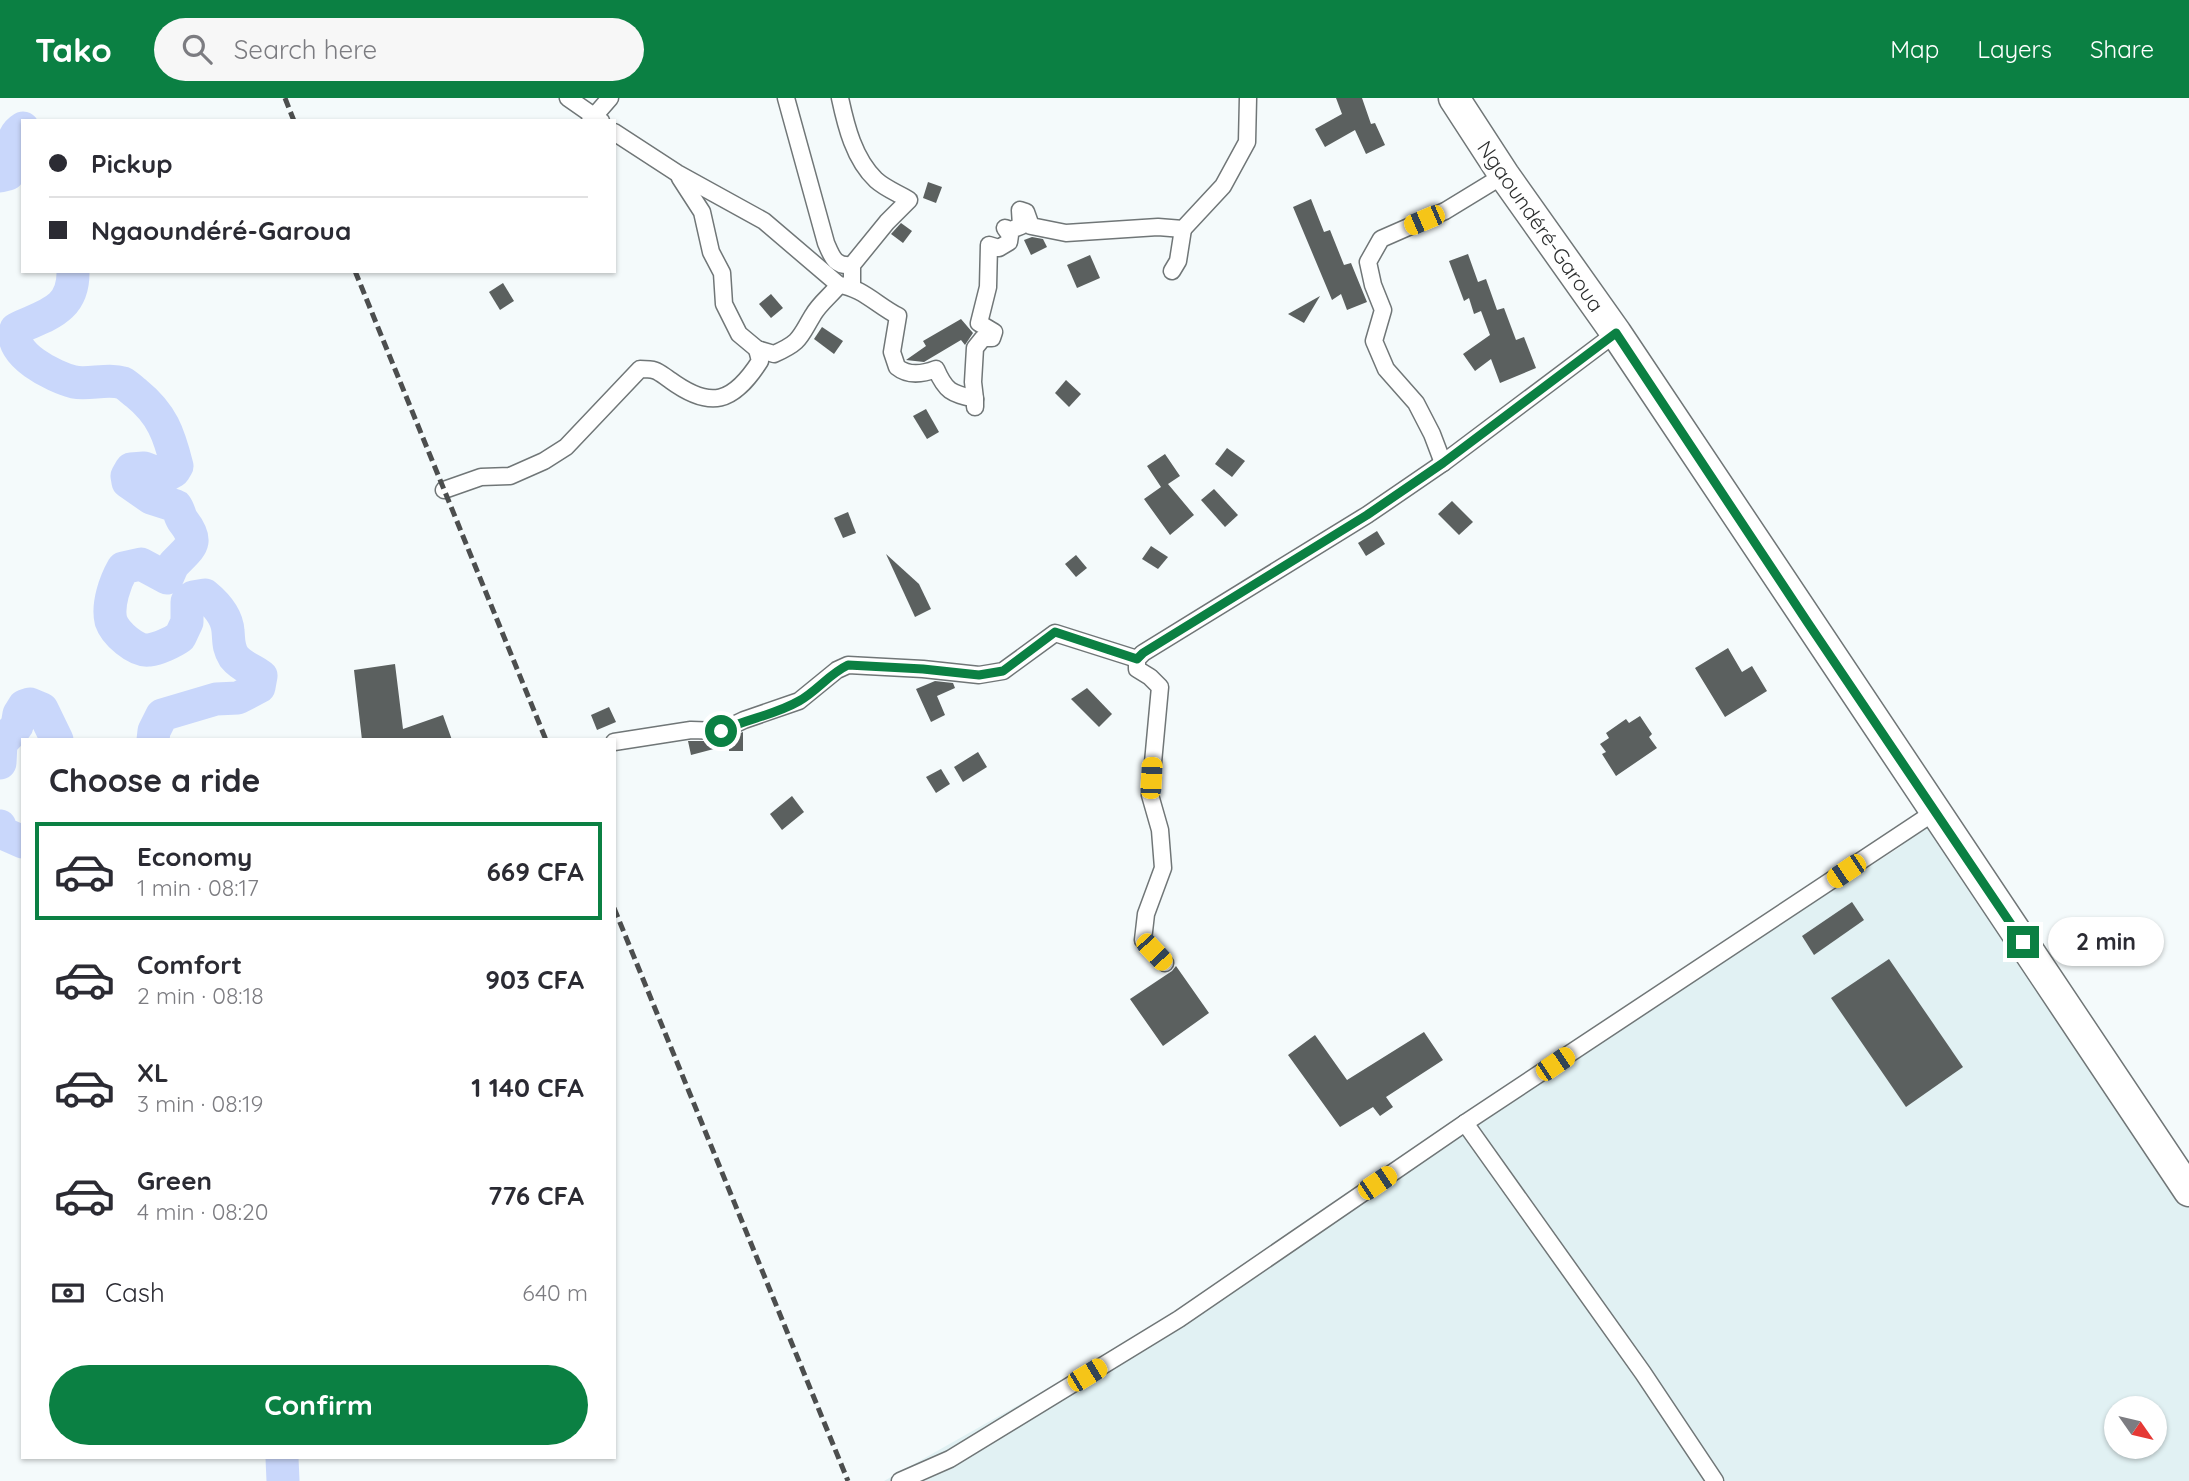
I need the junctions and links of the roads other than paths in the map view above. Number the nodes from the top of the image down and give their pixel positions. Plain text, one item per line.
1 (568, 98) edge
2 (610, 98) edge
3 (786, 98) edge
4 (839, 98) edge
5 (1248, 98) edge
6 (1454, 98) edge
7 (595, 119) edge
8 (620, 137) edge
9 (677, 173) junction
10 (1504, 175) junction
11 (1184, 229) junction
12 (852, 265) junction
13 (1172, 271) dead end
14 (846, 285) junction
15 (1616, 333) junction
16 (757, 349) junction
17 (1443, 463) junction
18 (444, 490) dead end
19 (1137, 659) junction
20 (616, 742) edge
21 (1936, 811) junction
22 (1165, 963) dead end
23 (1465, 1123) junction
24 (2189, 1191) edge
25 (900, 1481) edge
26 (1715, 1481) edge

1 - 7 street
2 - 7 street
3 - 12 street
4 - 12 street
5 - 11 street
6 - 10 highway, Ngaoundéré-Garoua
8 - 9 street
9 - 14 street
9 - 16 street
10 - 15 highway, Ngaoundéré-Garoua
10 - 17 street
11 - 13 street
11 - 14 street
12 - 14 street
14 - 16 street
15 - 17 street
15 - 21 highway, Ngaoundéré-Garoua
16 - 18 street
17 - 19 street
19 - 20 street
19 - 22 street
21 - 23 street
21 - 24 highway, Ngaoundéré-Garoua
23 - 25 street
23 - 26 street

